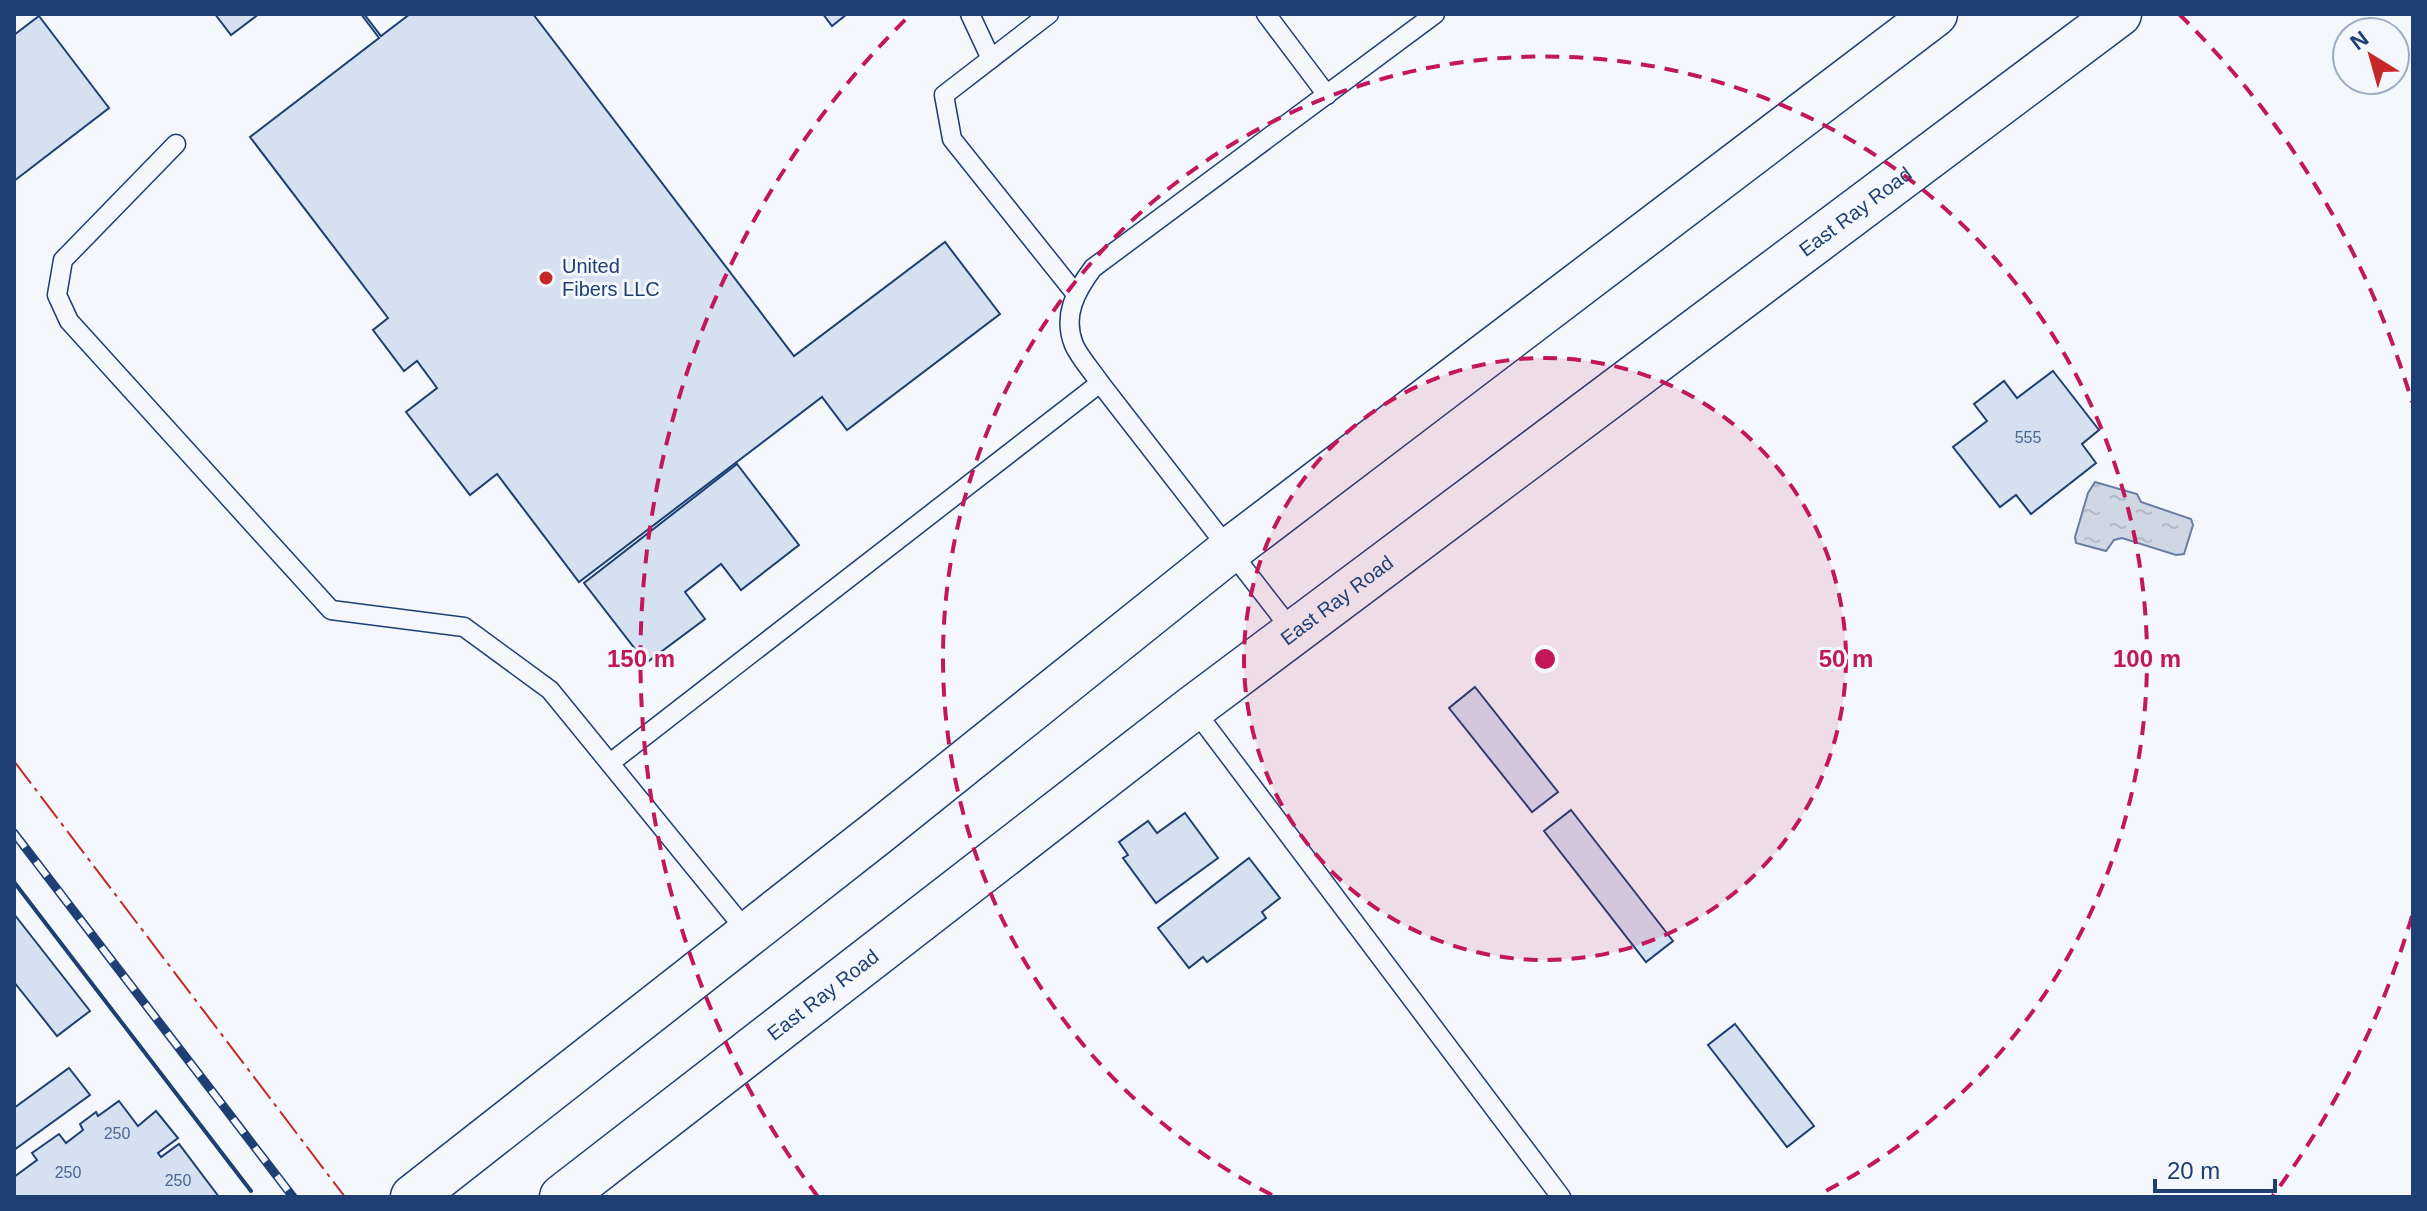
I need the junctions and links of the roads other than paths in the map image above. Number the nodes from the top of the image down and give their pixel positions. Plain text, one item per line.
1 (970, 14) edge
2 (1049, 14) edge
3 (1266, 14) edge
4 (1435, 14) edge
5 (1935, 14) edge
6 (2119, 14) edge
7 (991, 59) junction
8 (1327, 95) junction
9 (176, 144) dead end
10 (1075, 293) junction
11 (1100, 383) junction
12 (1231, 549) junction
13 (1294, 633) junction
14 (1193, 708) junction
15 (610, 763) junction
16 (749, 934) junction
17 (413, 1197) edge
18 (562, 1197) edge
19 (1561, 1197) edge

1 - 7 lane
2 - 7 lane
3 - 8 lane
4 - 8 lane
5 - 12 main road
6 - 13 main road, East Ray Road
7 - 10 lane
8 - 10 lane
9 - 15 lane
10 - 11 lane
11 - 12 lane
11 - 15 lane
12 - 13 lane
12 - 16 main road
13 - 14 main road, East Ray Road
14 - 18 main road, East Ray Road
14 - 19 lane
15 - 16 lane
16 - 17 main road

